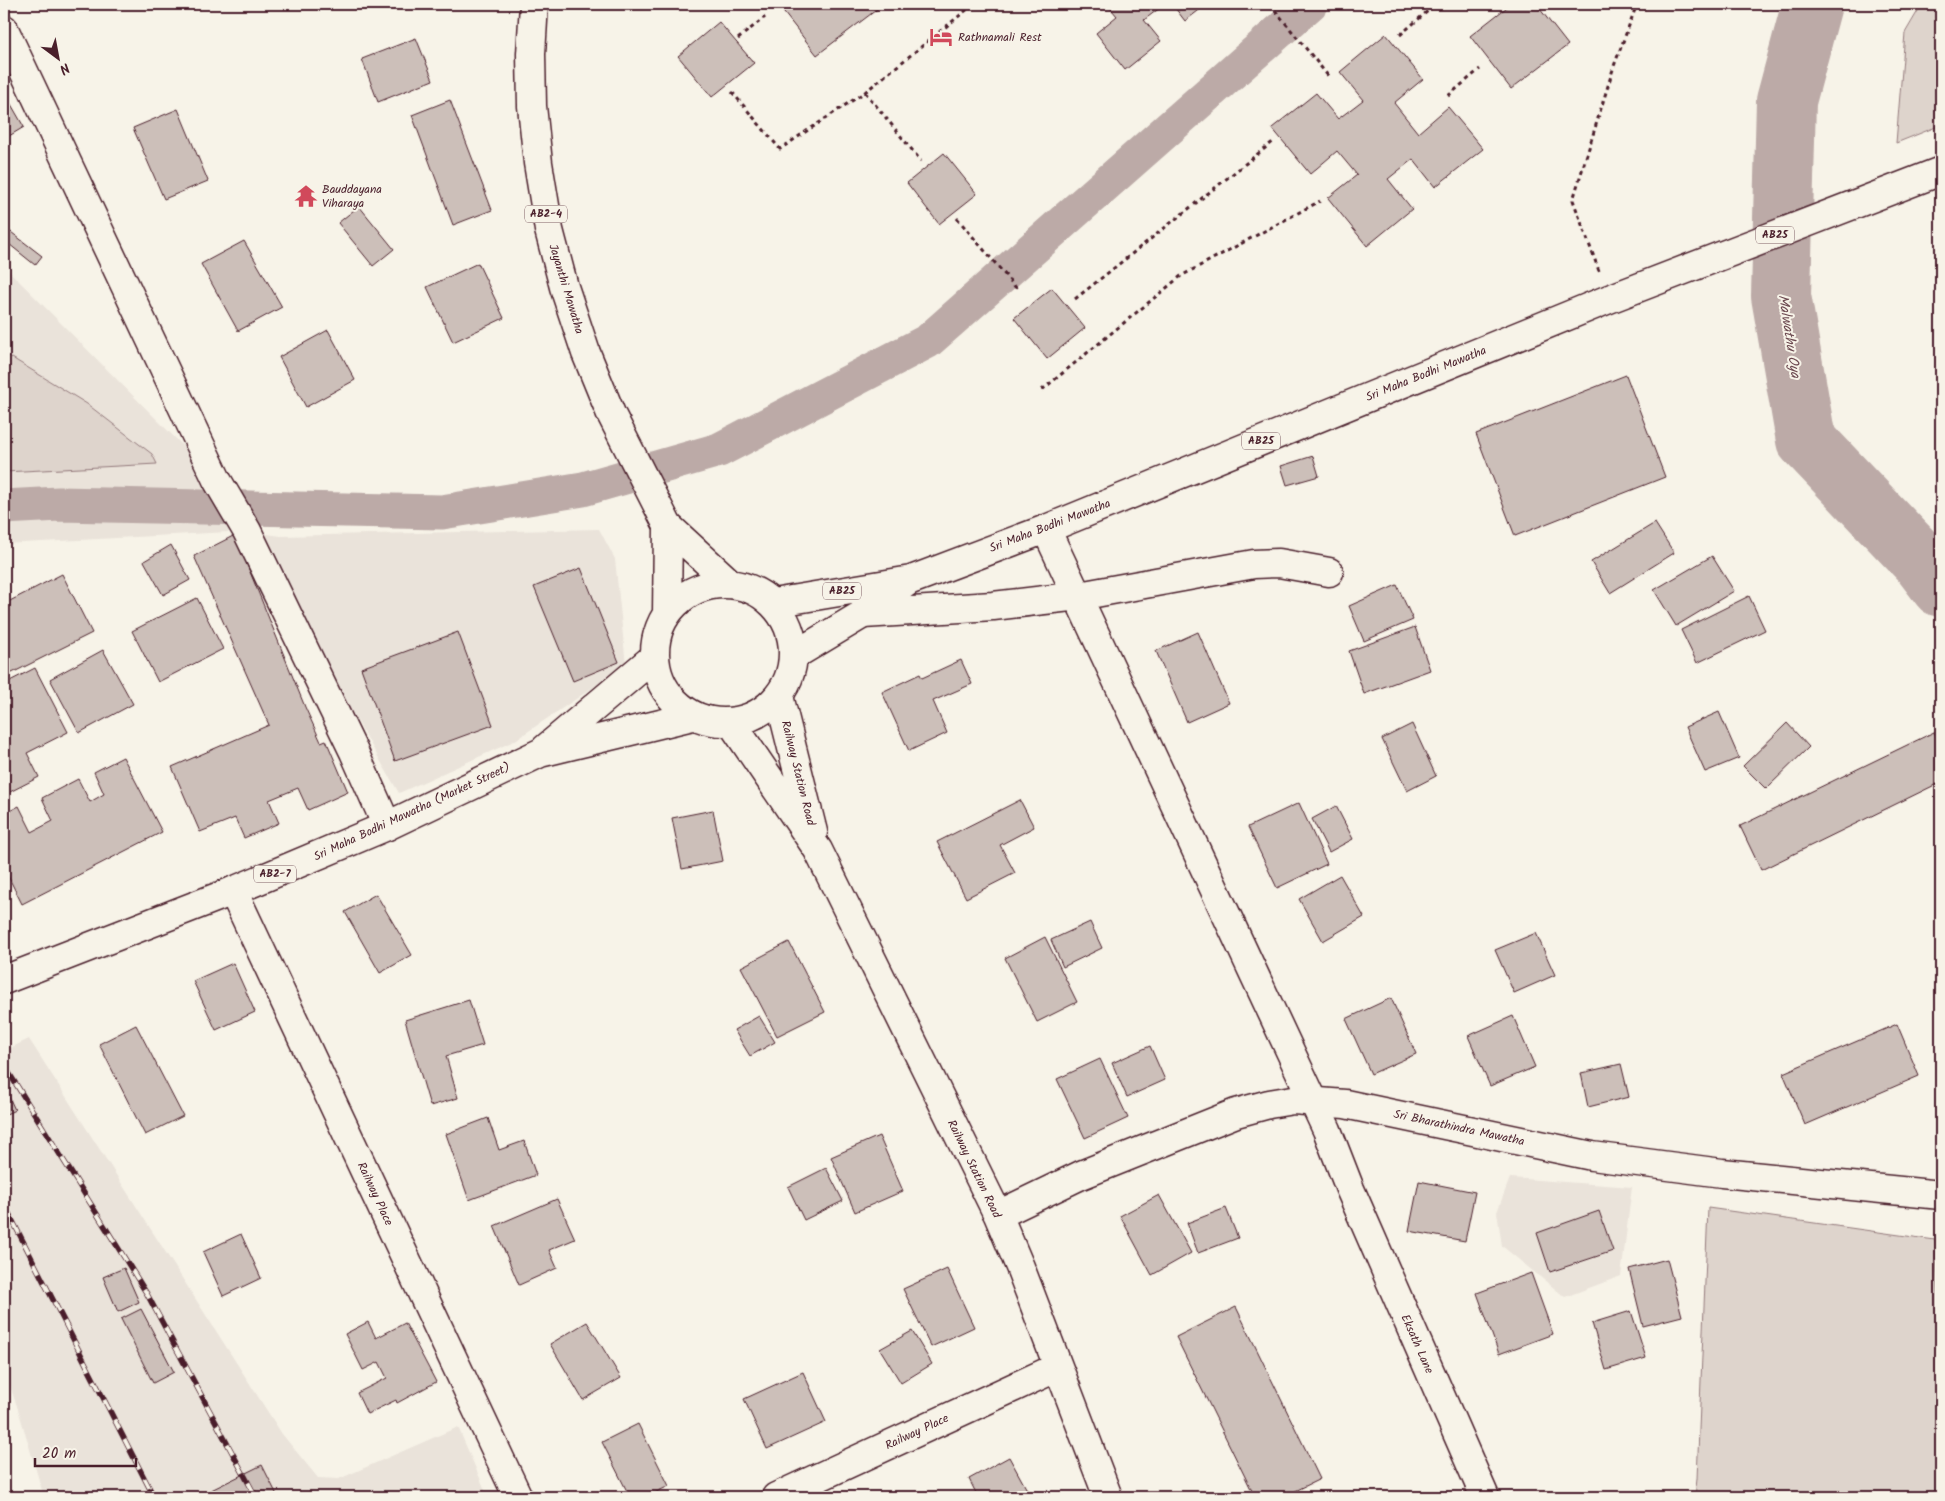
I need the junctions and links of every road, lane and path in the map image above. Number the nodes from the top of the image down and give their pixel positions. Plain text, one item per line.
1 (534, 4) edge
2 (974, 4) edge
3 (1270, 4) edge
4 (1436, 4) edge
5 (1637, 4) edge
6 (765, 17) dead end
7 (4, 29) edge
8 (1400, 35) dead end
9 (738, 39) dead end
10 (1480, 69) dead end
11 (1328, 77) dead end
12 (732, 92) dead end
13 (865, 92) junction
14 (1448, 96) dead end
15 (1274, 141) dead end
16 (921, 161) dead end
17 (1941, 171) edge
18 (1320, 201) dead end
19 (957, 218) dead end
20 (1017, 289) dead end
21 (1075, 299) dead end
22 (1609, 299) junction
23 (1042, 390) dead end
24 (668, 526) junction
25 (1046, 529) junction
26 (1329, 572) dead end
27 (911, 580) junction
28 (731, 584) junction
29 (1079, 596) junction
30 (773, 604) junction
31 (667, 614) junction
32 (863, 614) junction
33 (793, 656) junction
34 (654, 657) junction
35 (779, 696) junction
36 (693, 716) junction
37 (731, 722) junction
38 (540, 753) junction
39 (388, 826) junction
40 (818, 850) junction
41 (233, 891) junction
42 (4, 980) edge
43 (1313, 1101) junction
44 (1941, 1195) edge
45 (998, 1215) junction
46 (1058, 1367) junction
47 (518, 1497) edge
48 (776, 1497) edge
49 (1108, 1497) edge
50 (1485, 1497) edge

1 - 24 main road, Jayanthi Mawatha / AB2-4
2 - 13 path
3 - 11 path
4 - 8 path
5 - 22 path
6 - 9 path
7 - 39 main road
10 - 14 path
12 - 13 path
13 - 16 path
15 - 21 path
17 - 22 main road, Sri Maha Bodhi Mawatha / AB25
18 - 23 path
19 - 20 path
22 - 25 main road, Sri Maha Bodhi Mawatha / AB25
24 - 28 main road, Jayanthi Mawatha / AB2-4
24 - 31 main road, Jayanthi Mawatha / AB2-4
25 - 27 main road, Sri Maha Bodhi Mawatha / AB25
25 - 29 main road, Eksath Lane
26 - 29 main road
27 - 30 main road, Sri Maha Bodhi Mawatha / AB25
27 - 32 main road, Sri Maha Bodhi Mawatha / AB25
28 - 30 main road
28 - 31 main road
29 - 32 main road
29 - 43 main road, Eksath Lane
30 - 33 main road
31 - 34 main road
32 - 33 main road, Sri Maha Bodhi Mawatha / AB25
33 - 35 main road
34 - 36 main road
34 - 38 main road, Sri Maha Bodhi Mawatha (Market Street) / AB2-7
35 - 37 main road
35 - 40 main road, Railway Station Road
36 - 37 main road
36 - 38 main road, Sri Maha Bodhi Mawatha (Market Street) / AB2-7
37 - 40 main road, Railway Station Road
38 - 39 main road, Sri Maha Bodhi Mawatha (Market Street) / AB2-7
39 - 41 main road, Sri Maha Bodhi Mawatha (Market Street) / AB2-7
40 - 45 main road, Railway Station Road
41 - 42 main road, Sri Maha Bodhi Mawatha (Market Street) / AB2-7
41 - 47 main road, Railway Place
43 - 44 main road, Sri Bharathindra Mawatha
43 - 45 main road, Sri Bharathindra Mawatha
43 - 50 main road, Eksath Lane
45 - 46 main road, Railway Station Road
46 - 48 main road, Railway Place
46 - 49 main road, Railway Station Road

